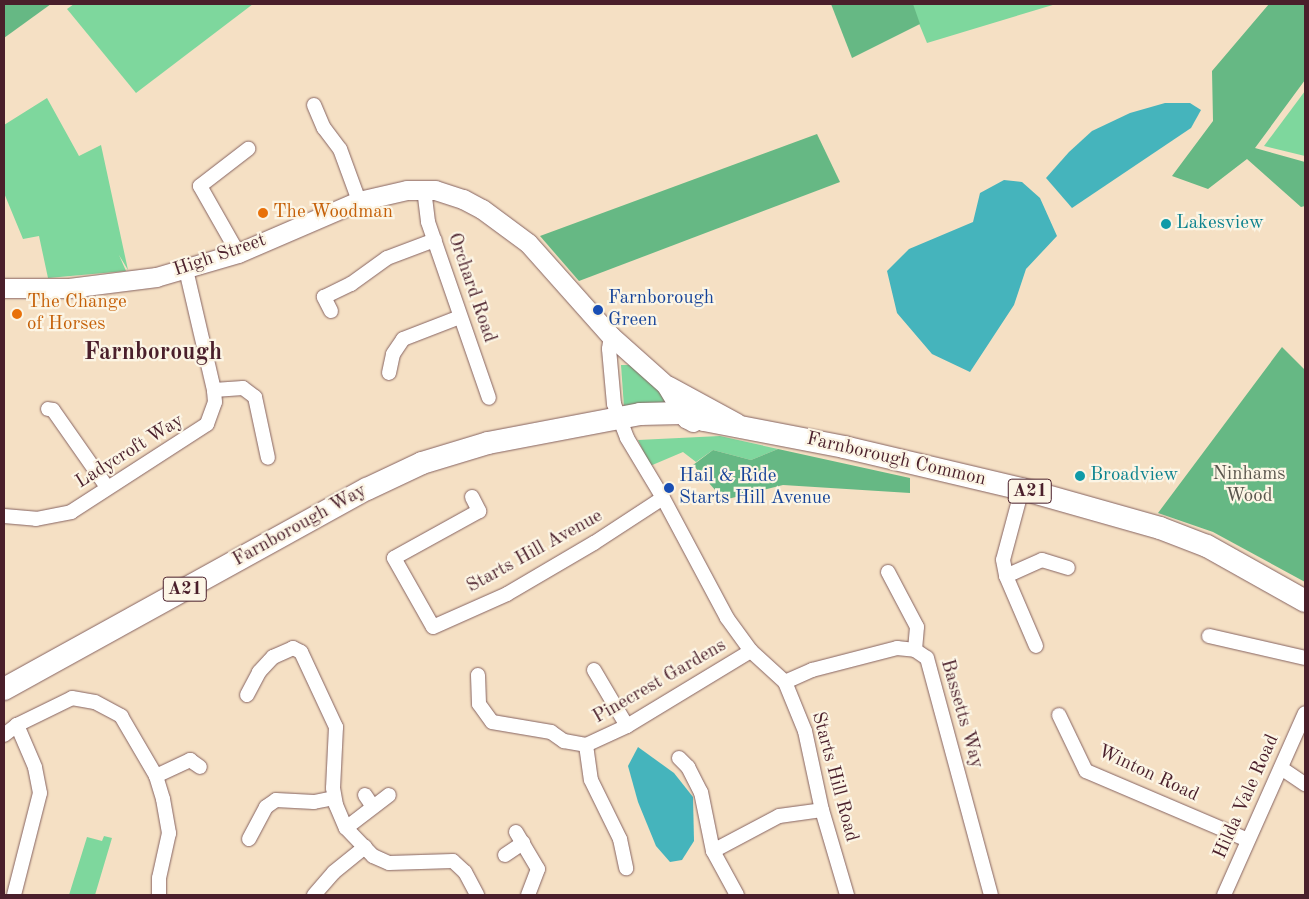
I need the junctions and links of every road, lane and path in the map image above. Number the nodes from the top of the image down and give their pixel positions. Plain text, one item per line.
1 (314, 105) dead end
2 (248, 149) dead end
3 (424, 189) junction
4 (359, 201) junction
5 (434, 240) junction
6 (238, 252) junction
7 (186, 270) junction
8 (4, 288) edge
9 (331, 311) dead end
10 (460, 317) junction
11 (611, 336) junction
12 (389, 372) dead end
13 (666, 385) junction
14 (214, 390) junction
15 (489, 398) dead end
16 (48, 409) dead end
17 (693, 418) junction
18 (617, 420) junction
19 (740, 425) junction
20 (268, 458) dead end
21 (107, 487) junction
22 (1022, 489) junction
23 (472, 497) dead end
24 (663, 498) junction
25 (4, 516) edge
26 (1068, 568) dead end
27 (888, 572) dead end
28 (1006, 576) junction
29 (1305, 601) edge
30 (1209, 636) dead end
31 (1036, 646) dead end
32 (915, 650) junction
33 (751, 651) junction
34 (1305, 658) edge
35 (594, 670) dead end
36 (478, 676) dead end
37 (785, 682) junction
38 (4, 689) edge
39 (247, 695) dead end
40 (1305, 713) edge
41 (1059, 715) dead end
42 (17, 725) junction
43 (627, 726) junction
44 (4, 735) edge
45 (586, 745) junction
46 (678, 758) dead end
47 (200, 766) dead end
48 (1281, 768) junction
49 (156, 776) junction
50 (1305, 784) edge
51 (389, 795) dead end
52 (334, 798) junction
53 (822, 810) junction
54 (346, 828) junction
55 (249, 839) dead end
56 (1248, 840) junction
57 (365, 847) junction
58 (713, 850) junction
59 (505, 855) dead end
60 (626, 868) dead end
61 (14, 895) edge
62 (159, 895) edge
63 (314, 895) edge
64 (477, 895) edge
65 (528, 895) edge
66 (738, 895) edge
67 (847, 895) edge
68 (991, 895) edge
69 (1224, 895) edge

1 - 4 street
2 - 6 street
3 - 4 main road, High Street
3 - 5 street, Orchard Road
3 - 11 main road, High Street
4 - 6 main road, High Street
5 - 9 street
5 - 10 street, Orchard Road
6 - 7 main road, High Street
7 - 8 main road, High Street
7 - 14 street, Ladycroft Way
10 - 12 street
10 - 15 street, Orchard Road
11 - 13 main road, High Street
11 - 18 street
13 - 17 main road, High Street
13 - 19 main road, High Street
14 - 20 street
14 - 21 street, Ladycroft Way
16 - 21 street
17 - 18 highway, Farnborough Common / A21
17 - 19 highway, Farnborough Common / A21
18 - 24 street, Starts Hill Road
18 - 38 highway, Farnborough Way / A21
19 - 22 highway, Farnborough Common / A21
21 - 25 street, Ladycroft Way
22 - 28 street
22 - 29 highway, Farnborough Common / A21
23 - 24 street, Starts Hill Avenue
24 - 33 street, Starts Hill Road
26 - 28 street
27 - 32 street
28 - 31 street
30 - 34 street
32 - 37 street, Bassetts Way
32 - 68 street, Bassetts Way
33 - 37 street, Starts Hill Road
33 - 43 street, Pinecrest Gardens
35 - 43 street
36 - 45 street, Pinecrest Gardens
37 - 53 street, Starts Hill Road
39 - 52 street
40 - 48 street, Hilda Vale Road
41 - 56 street, Winton Road
42 - 44 street
42 - 49 street
42 - 61 street
43 - 45 street, Pinecrest Gardens
45 - 60 street
46 - 58 street
47 - 49 street
48 - 50 street
48 - 56 street, Hilda Vale Road
49 - 62 street
51 - 54 street
52 - 54 street
52 - 55 street
53 - 58 street
53 - 67 street, Starts Hill Road
54 - 57 street
56 - 69 street, Hilda Vale Road
57 - 63 street
57 - 64 street
58 - 66 street
59 - 65 street

